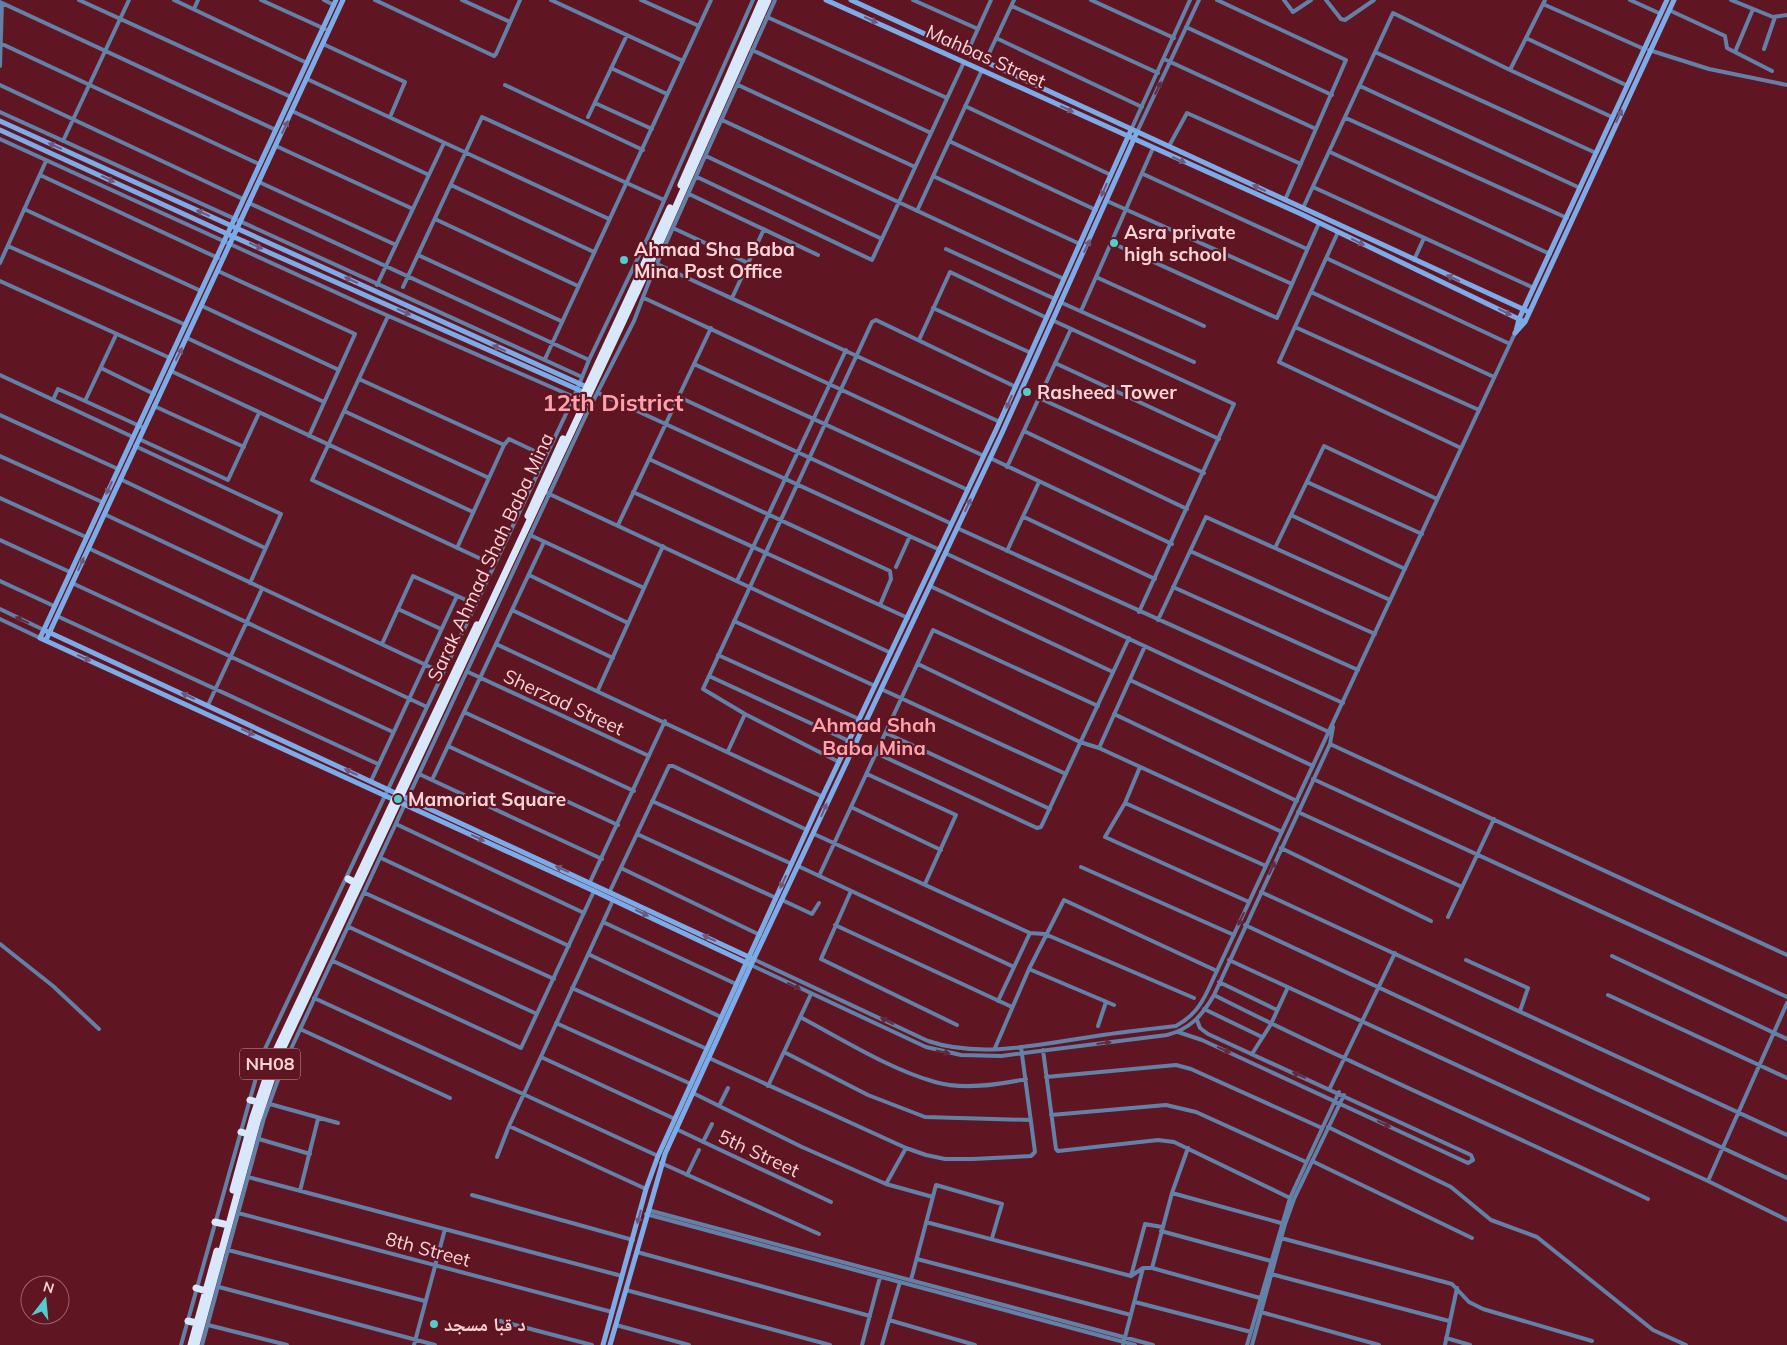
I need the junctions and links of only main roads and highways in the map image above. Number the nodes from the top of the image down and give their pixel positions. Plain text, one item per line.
1 (762, 0) edge
2 (768, 0) edge
3 (590, 391) junction
4 (401, 799) junction
5 (348, 879) road end
6 (356, 883) junction
7 (215, 1222) road end
8 (224, 1224) junction
9 (196, 1288) road end
10 (206, 1291) junction
11 (188, 1321) road end
12 (197, 1323) junction
13 (191, 1345) edge
14 (196, 1345) edge

1 - 3 highway, Sarak Ahmad Shah Baba Mina / NH08
2 - 3 highway, NH08
3 - 4 highway, Sarak Ahmad Shah Baba Mina / NH08
3 - 4 highway, NH08
4 - 6 highway, NH08
4 - 14 highway, NH08
5 - 6 highway
6 - 8 highway, NH08
7 - 8 highway
8 - 10 highway, NH08
9 - 10 highway
10 - 12 highway, NH08
11 - 12 highway
12 - 13 highway, NH08

